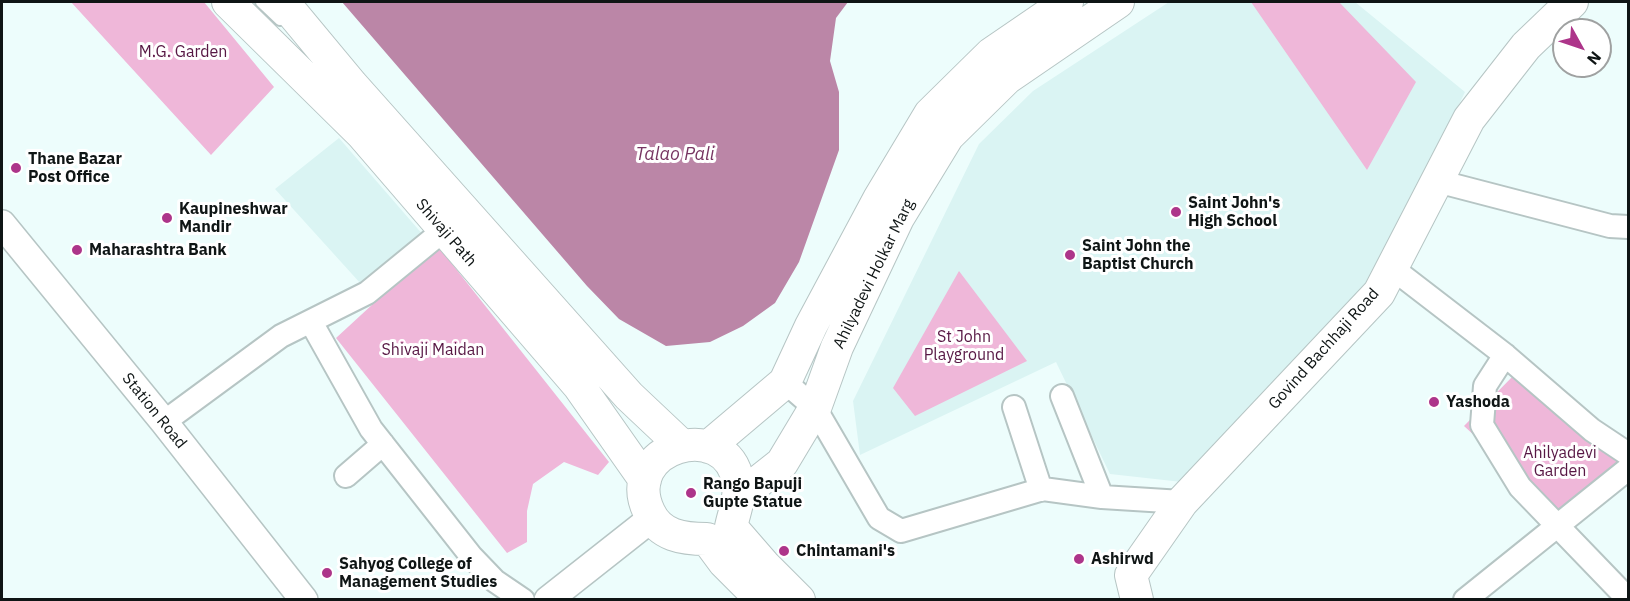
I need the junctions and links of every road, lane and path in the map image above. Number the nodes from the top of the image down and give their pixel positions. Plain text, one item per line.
1 (228, 2) edge
2 (261, 2) edge
3 (1067, 2) edge
4 (1118, 2) edge
5 (1572, 2) edge
6 (287, 19) edge
7 (1437, 181) junction
8 (2, 224) edge
9 (1629, 227) edge
10 (444, 230) junction
11 (1392, 268) junction
12 (310, 322) junction
13 (1504, 355) junction
14 (785, 382) junction
15 (1062, 396) dead end
16 (1014, 407) dead end
17 (815, 408) junction
18 (164, 422) junction
19 (383, 444) junction
20 (695, 446) junction
21 (1629, 454) edge
22 (1629, 469) edge
23 (346, 476) dead end
24 (645, 480) junction
25 (1041, 490) junction
26 (739, 497) junction
27 (1102, 498) junction
28 (1182, 502) junction
29 (652, 518) junction
30 (1556, 526) junction
31 (719, 533) junction
32 (1629, 599) edge
33 (304, 600) edge
34 (523, 600) edge
35 (548, 600) edge
36 (762, 600) edge
37 (799, 600) edge
38 (1137, 600) edge
39 (1465, 600) edge

1 - 10 main road, Shivaji Path
2 - 6 lane
3 - 14 main road, Ahilyadevi Holkar Marg
4 - 17 main road, Ahilyadevi Holkar Marg
5 - 7 main road, Govind Bachhaji Road
6 - 20 main road, Shivaji Path
7 - 9 street
7 - 11 main road, Govind Bachhaji Road
8 - 18 street, Station Road
10 - 12 street
10 - 24 main road, Shivaji Path
11 - 13 street
11 - 28 main road, Govind Bachhaji Road
12 - 18 street
12 - 19 street
13 - 21 street
13 - 30 street
14 - 17 street
14 - 20 main road, Ahilyadevi Holkar Marg
15 - 27 street
16 - 25 street
17 - 25 street
17 - 26 main road, Ahilyadevi Holkar Marg
18 - 33 street, Station Road
19 - 23 street
19 - 34 street
20 - 24 main road
20 - 26 main road
22 - 30 street
24 - 29 main road
25 - 27 street
26 - 31 main road
27 - 28 street
28 - 38 main road, Govind Bachhaji Road
29 - 31 main road
29 - 35 street
30 - 32 street
30 - 39 street
31 - 36 main road
31 - 37 main road

